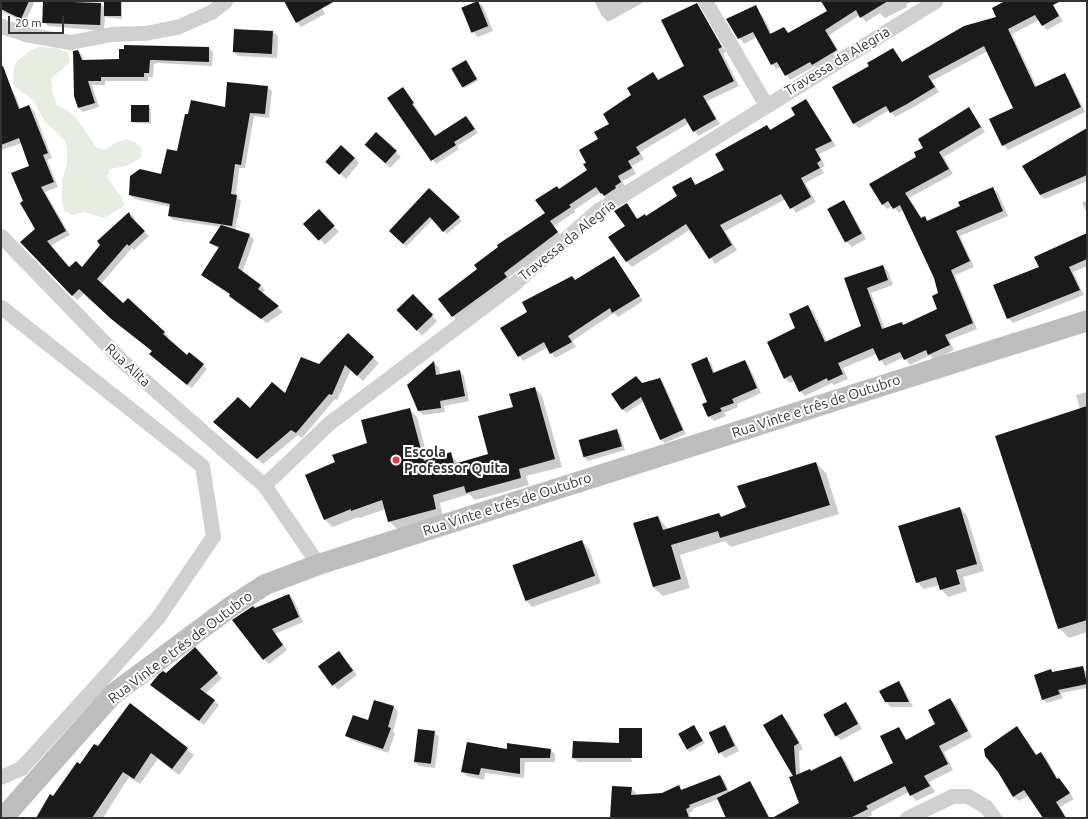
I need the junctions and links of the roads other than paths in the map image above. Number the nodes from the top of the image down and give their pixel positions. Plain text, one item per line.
1 (225, 1) edge
2 (705, 1) edge
3 (935, 1) edge
4 (1, 26) edge
5 (766, 105) junction
6 (1, 236) edge
7 (1, 307) edge
8 (1087, 320) edge
9 (264, 485) junction
10 (318, 564) junction
11 (1, 777) edge
12 (2, 818) edge
13 (907, 818) edge
14 (994, 818) edge

1 - 4 street
2 - 5 street
3 - 5 street, Travessa da Alegria
5 - 9 street, Travessa da Alegria
6 - 9 street, Rua Alita
7 - 11 street
8 - 10 street, Rua Vinte e três de Outubro
9 - 10 street, Rua Alita
10 - 12 street, Rua Vinte e três de Outubro
13 - 14 street

